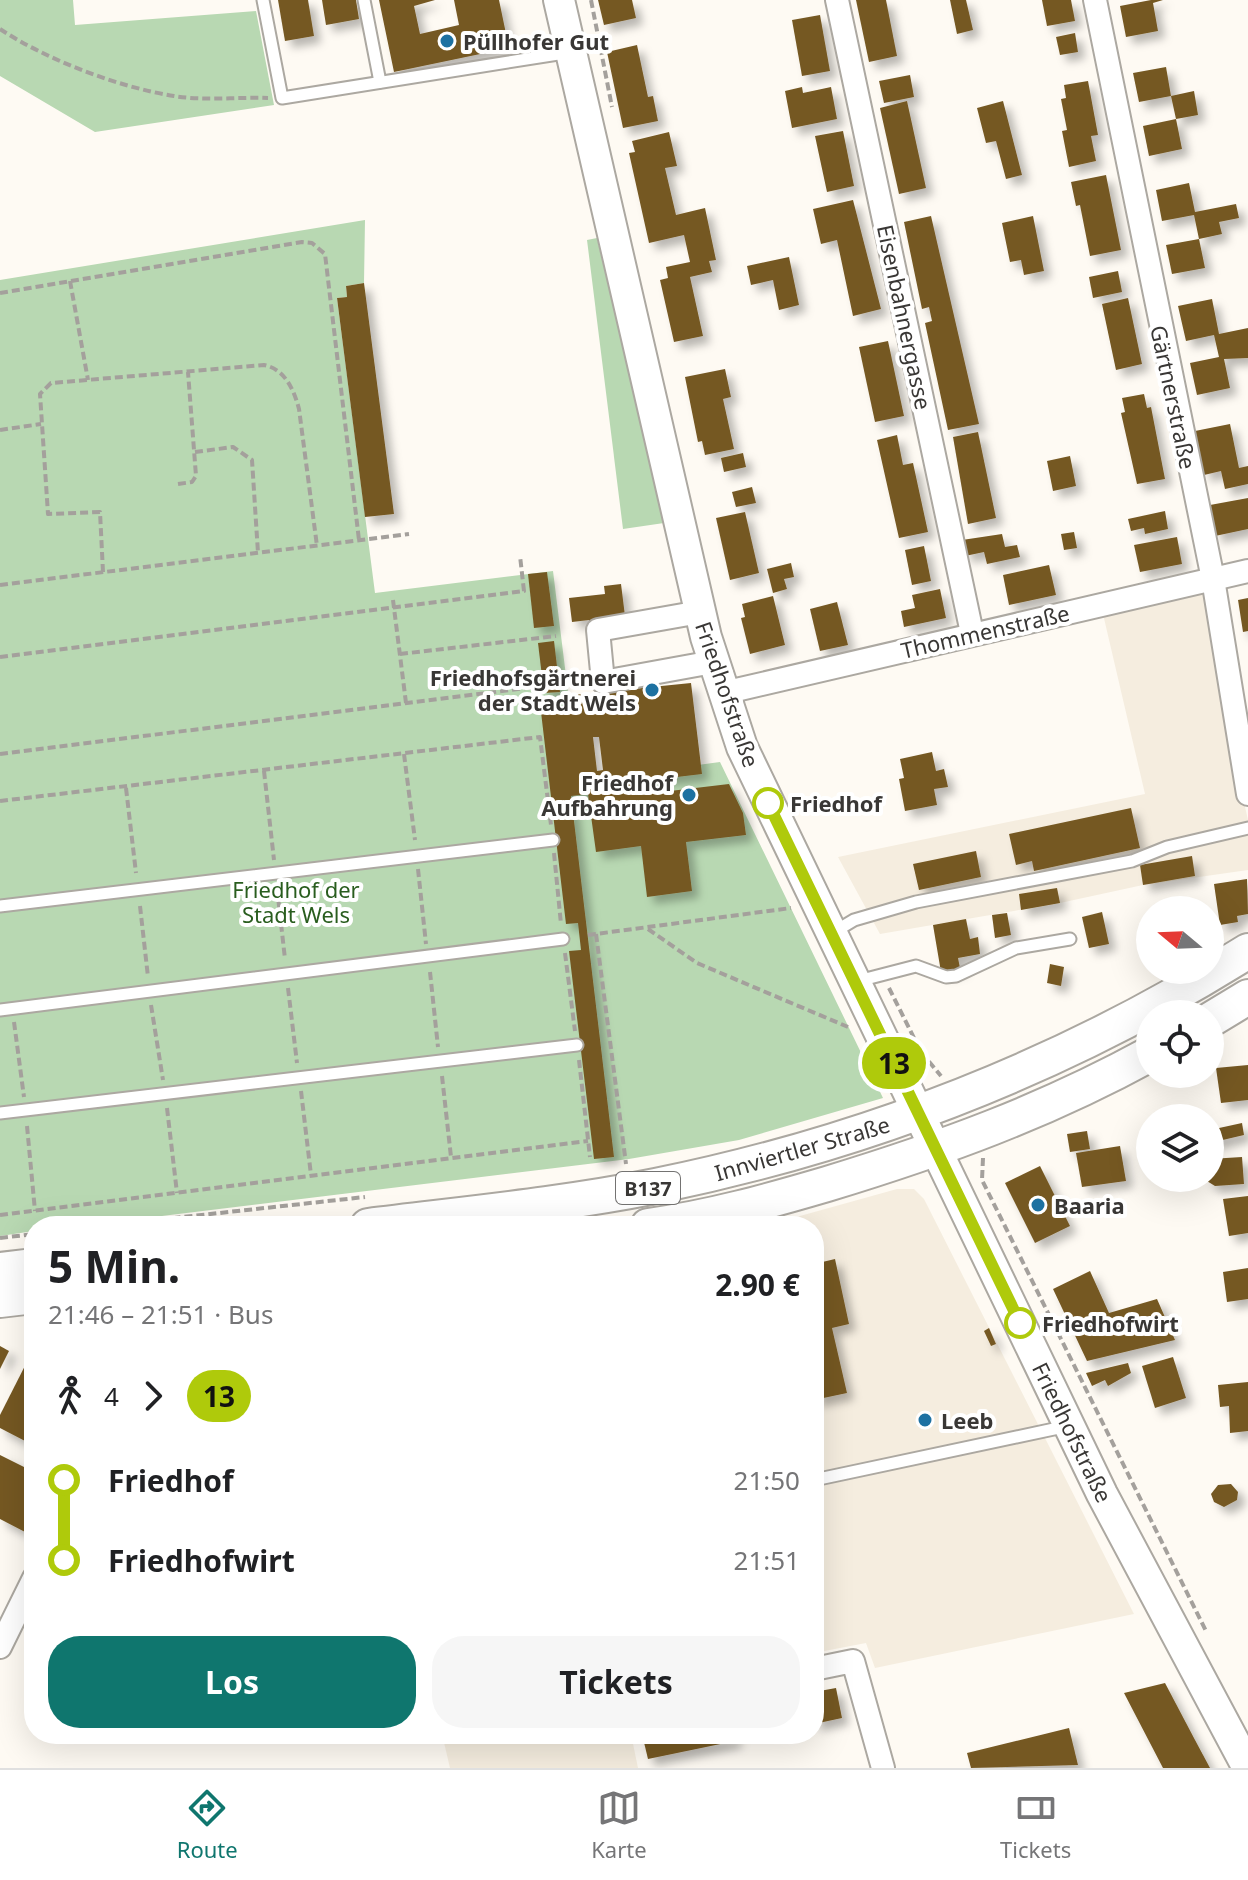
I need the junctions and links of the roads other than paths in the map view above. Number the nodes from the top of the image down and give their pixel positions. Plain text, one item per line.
1 (263, 0) edge
2 (364, 0) edge
3 (559, 0) edge
4 (837, 0) edge
5 (1095, 0) edge
6 (572, 52) junction
7 (380, 82) junction
8 (1248, 571) edge
9 (1213, 579) junction
10 (700, 612) junction
11 (972, 633) junction
12 (713, 662) junction
13 (723, 693) junction
14 (1248, 794) edge
15 (1248, 828) edge
16 (553, 840) dead end
17 (0, 906) edge
18 (830, 934) junction
19 (563, 939) dead end
20 (1070, 939) dead end
21 (1248, 951) edge
22 (868, 978) junction
23 (1248, 997) edge
24 (0, 1010) edge
25 (1224, 1012) edge
26 (577, 1045) dead end
27 (1136, 1061) edge
28 (913, 1101) junction
29 (0, 1113) edge
30 (937, 1151) junction
31 (369, 1212) edge
32 (698, 1216) edge
33 (24, 1267) edge
34 (0, 1270) edge
35 (24, 1297) edge
36 (0, 1300) edge
37 (1069, 1426) junction
38 (824, 1478) edge
39 (24, 1598) edge
40 (2, 1641) edge
41 (824, 1667) edge
42 (883, 1768) edge
43 (1248, 1768) edge

1 - 7 lane
2 - 7 lane
3 - 6 street, Friedhofstraße
4 - 11 street, Eisenbahnergasse
5 - 9 street, Gärtnerstraße
6 - 7 lane
6 - 10 street, Friedhofstraße
8 - 9 street, Thommenstraße
9 - 11 street, Thommenstraße
9 - 14 street, Gärtnerstraße
10 - 12 street, Friedhofstraße
10 - 12 street
11 - 13 street, Thommenstraße
12 - 13 street, Friedhofstraße
13 - 18 street, Friedhofstraße
15 - 18 lane
16 - 17 lane
18 - 22 street, Friedhofstraße
19 - 24 lane
20 - 22 lane
21 - 28 main road, Innviertler Straße / B137
22 - 28 street, Friedhofstraße
23 - 25 main road
26 - 29 lane
27 - 30 main road, Innviertler Straße / B137
28 - 30 street, Friedhofstraße
28 - 31 main road, Innviertler Straße / B137
30 - 32 main road, Innviertler Straße / B137
30 - 37 street, Friedhofstraße
33 - 34 main road
35 - 36 main road
37 - 38 lane
37 - 43 street, Friedhofstraße
39 - 40 street
41 - 42 street

